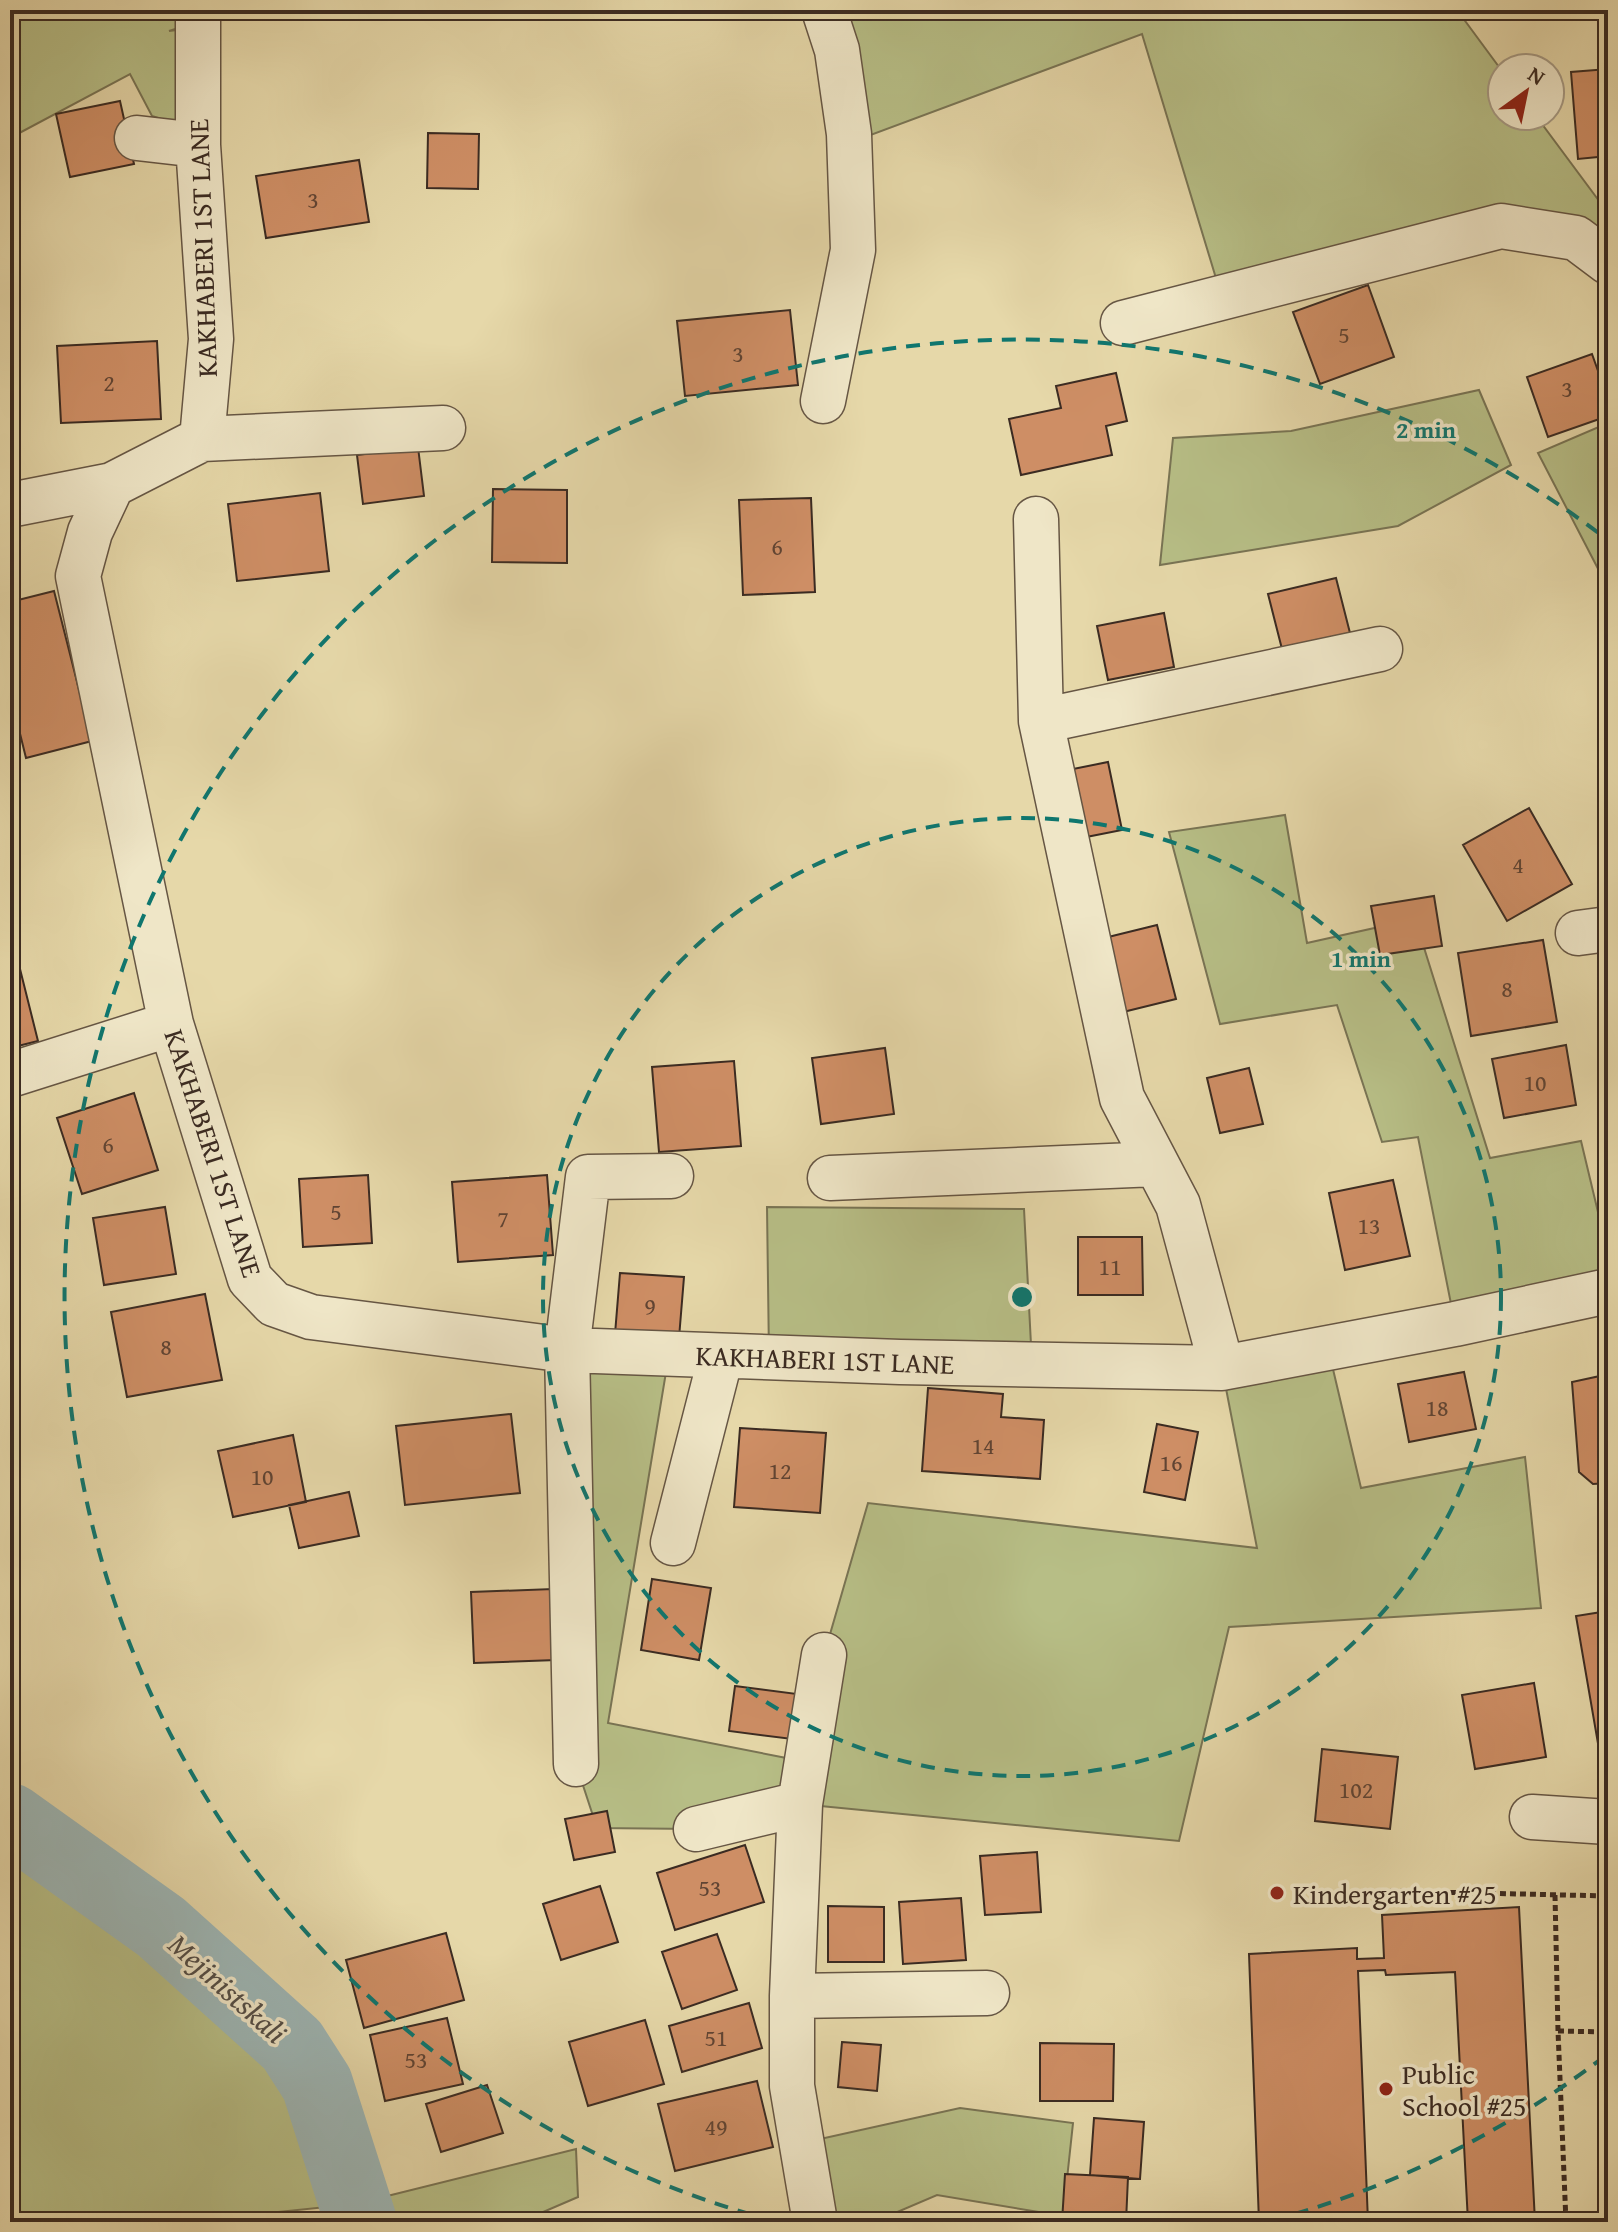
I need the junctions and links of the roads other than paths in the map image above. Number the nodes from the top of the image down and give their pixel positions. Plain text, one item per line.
1 (198, 10) edge
2 (824, 10) edge
3 (137, 138) dead end
4 (198, 145) junction
5 (1608, 262) edge
6 (1123, 323) dead end
7 (823, 401) dead end
8 (443, 428) dead end
9 (202, 439) junction
10 (112, 485) junction
11 (10, 505) edge
12 (1036, 519) dead end
13 (1380, 649) dead end
14 (1041, 721) junction
15 (171, 1024) junction
16 (10, 1075) edge
17 (1156, 1164) junction
18 (671, 1176) dead end
19 (830, 1178) dead end
20 (1608, 1291) edge
21 (567, 1350) junction
22 (721, 1356) junction
23 (1222, 1368) junction
24 (673, 1543) dead end
25 (824, 1655) dead end
26 (576, 1764) dead end
27 (800, 1804) junction
28 (1532, 1817) dead end
29 (1608, 1822) edge
30 (696, 1829) dead end
31 (987, 1993) dead end
32 (792, 1996) junction
33 (815, 2222) edge

1 - 4 street, KAKHABERI 1ST LANE
2 - 7 street
3 - 4 street
4 - 9 street, KAKHABERI 1ST LANE
5 - 6 street
8 - 9 street
9 - 10 street
10 - 11 street
10 - 15 street, KAKHABERI 1ST LANE
12 - 14 street
13 - 14 street
14 - 17 street
15 - 16 street
15 - 21 street, KAKHABERI 1ST LANE
17 - 19 street
17 - 23 street
18 - 21 street
20 - 23 street, KAKHABERI 1ST LANE
21 - 22 street, KAKHABERI 1ST LANE
21 - 26 street
22 - 23 street, KAKHABERI 1ST LANE
22 - 24 street
25 - 27 street
27 - 30 street
27 - 32 street
28 - 29 street
31 - 32 street
32 - 33 street

